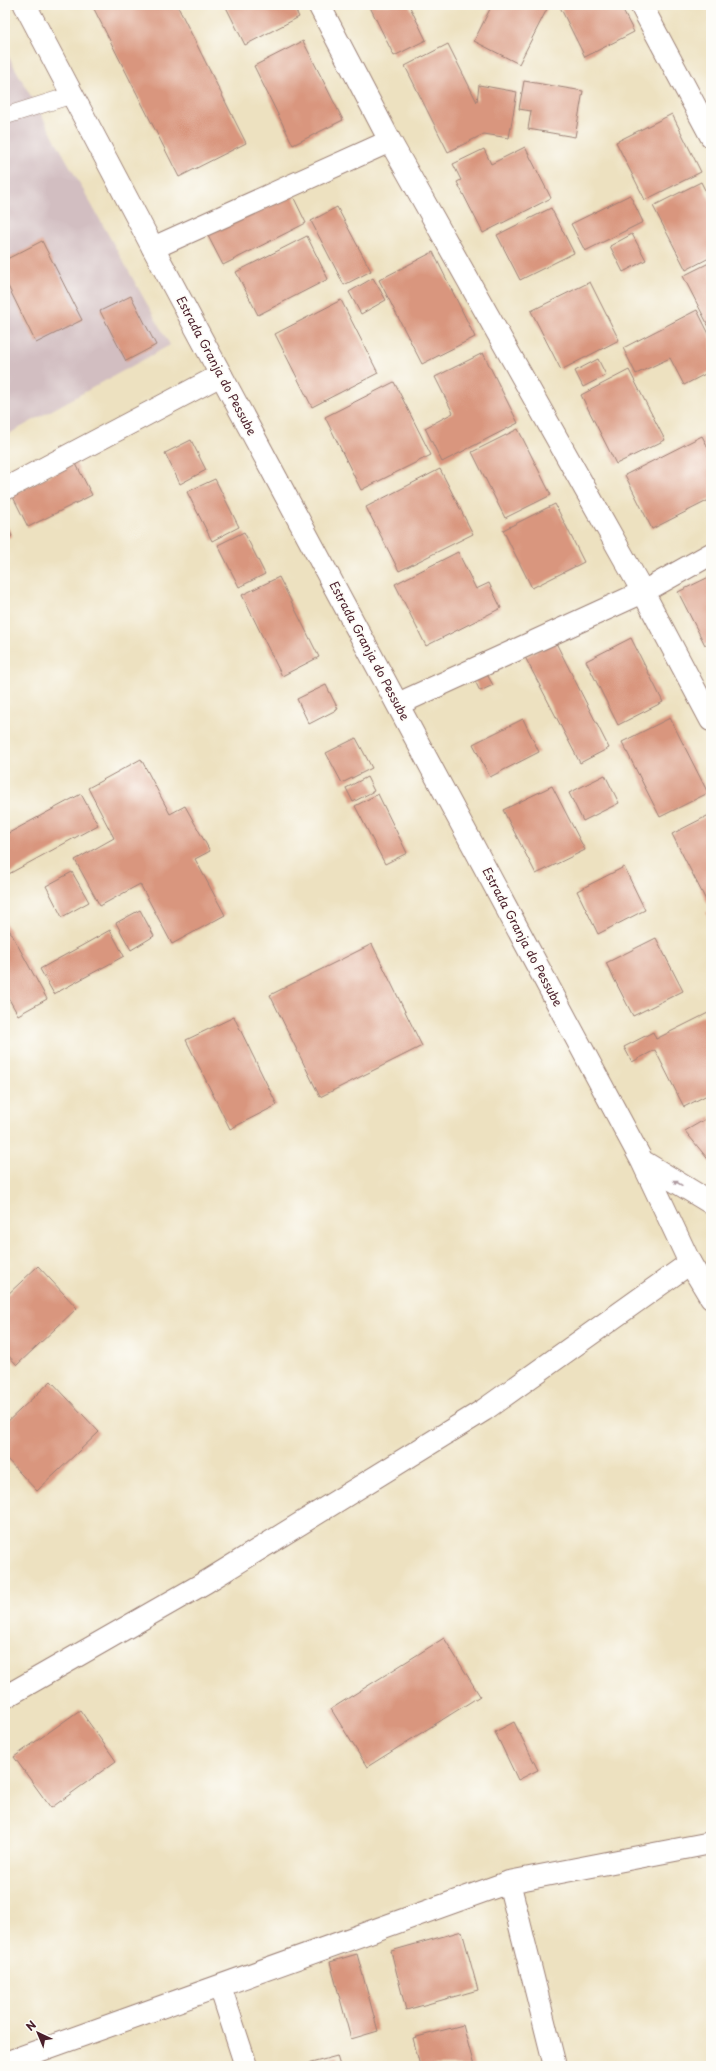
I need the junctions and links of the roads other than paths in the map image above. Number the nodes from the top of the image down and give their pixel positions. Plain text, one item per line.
1 (25, 5) edge
2 (319, 5) edge
3 (641, 5) edge
4 (72, 95) junction
5 (5, 116) edge
6 (711, 136) edge
7 (390, 141) junction
8 (153, 248) junction
9 (220, 375) junction
10 (5, 489) edge
11 (711, 554) edge
12 (643, 592) junction
13 (398, 704) junction
14 (711, 720) edge
15 (642, 1161) junction
16 (711, 1203) edge
17 (690, 1263) junction
18 (711, 1298) edge
19 (5, 1697) edge
20 (711, 1843) edge
21 (509, 1882) junction
22 (220, 1986) junction
23 (5, 2063) edge
24 (246, 2066) edge
25 (555, 2066) edge

1 - 4 street, Estrada Granja do Pessube
2 - 7 street
3 - 6 street
4 - 5 lane
4 - 8 street, Estrada Granja do Pessube
7 - 8 street
7 - 12 street
8 - 9 street, Estrada Granja do Pessube
9 - 10 street
9 - 13 street, Estrada Granja do Pessube
11 - 12 street
12 - 13 street
12 - 14 street
13 - 15 street, Estrada Granja do Pessube
16 -> 15 street
15 - 17 street, Estrada Granja do Pessube
17 - 18 street, Estrada Granja do Pessube
17 - 19 street
20 - 21 street
21 - 22 street
21 - 25 street
22 - 23 street
22 - 24 street

